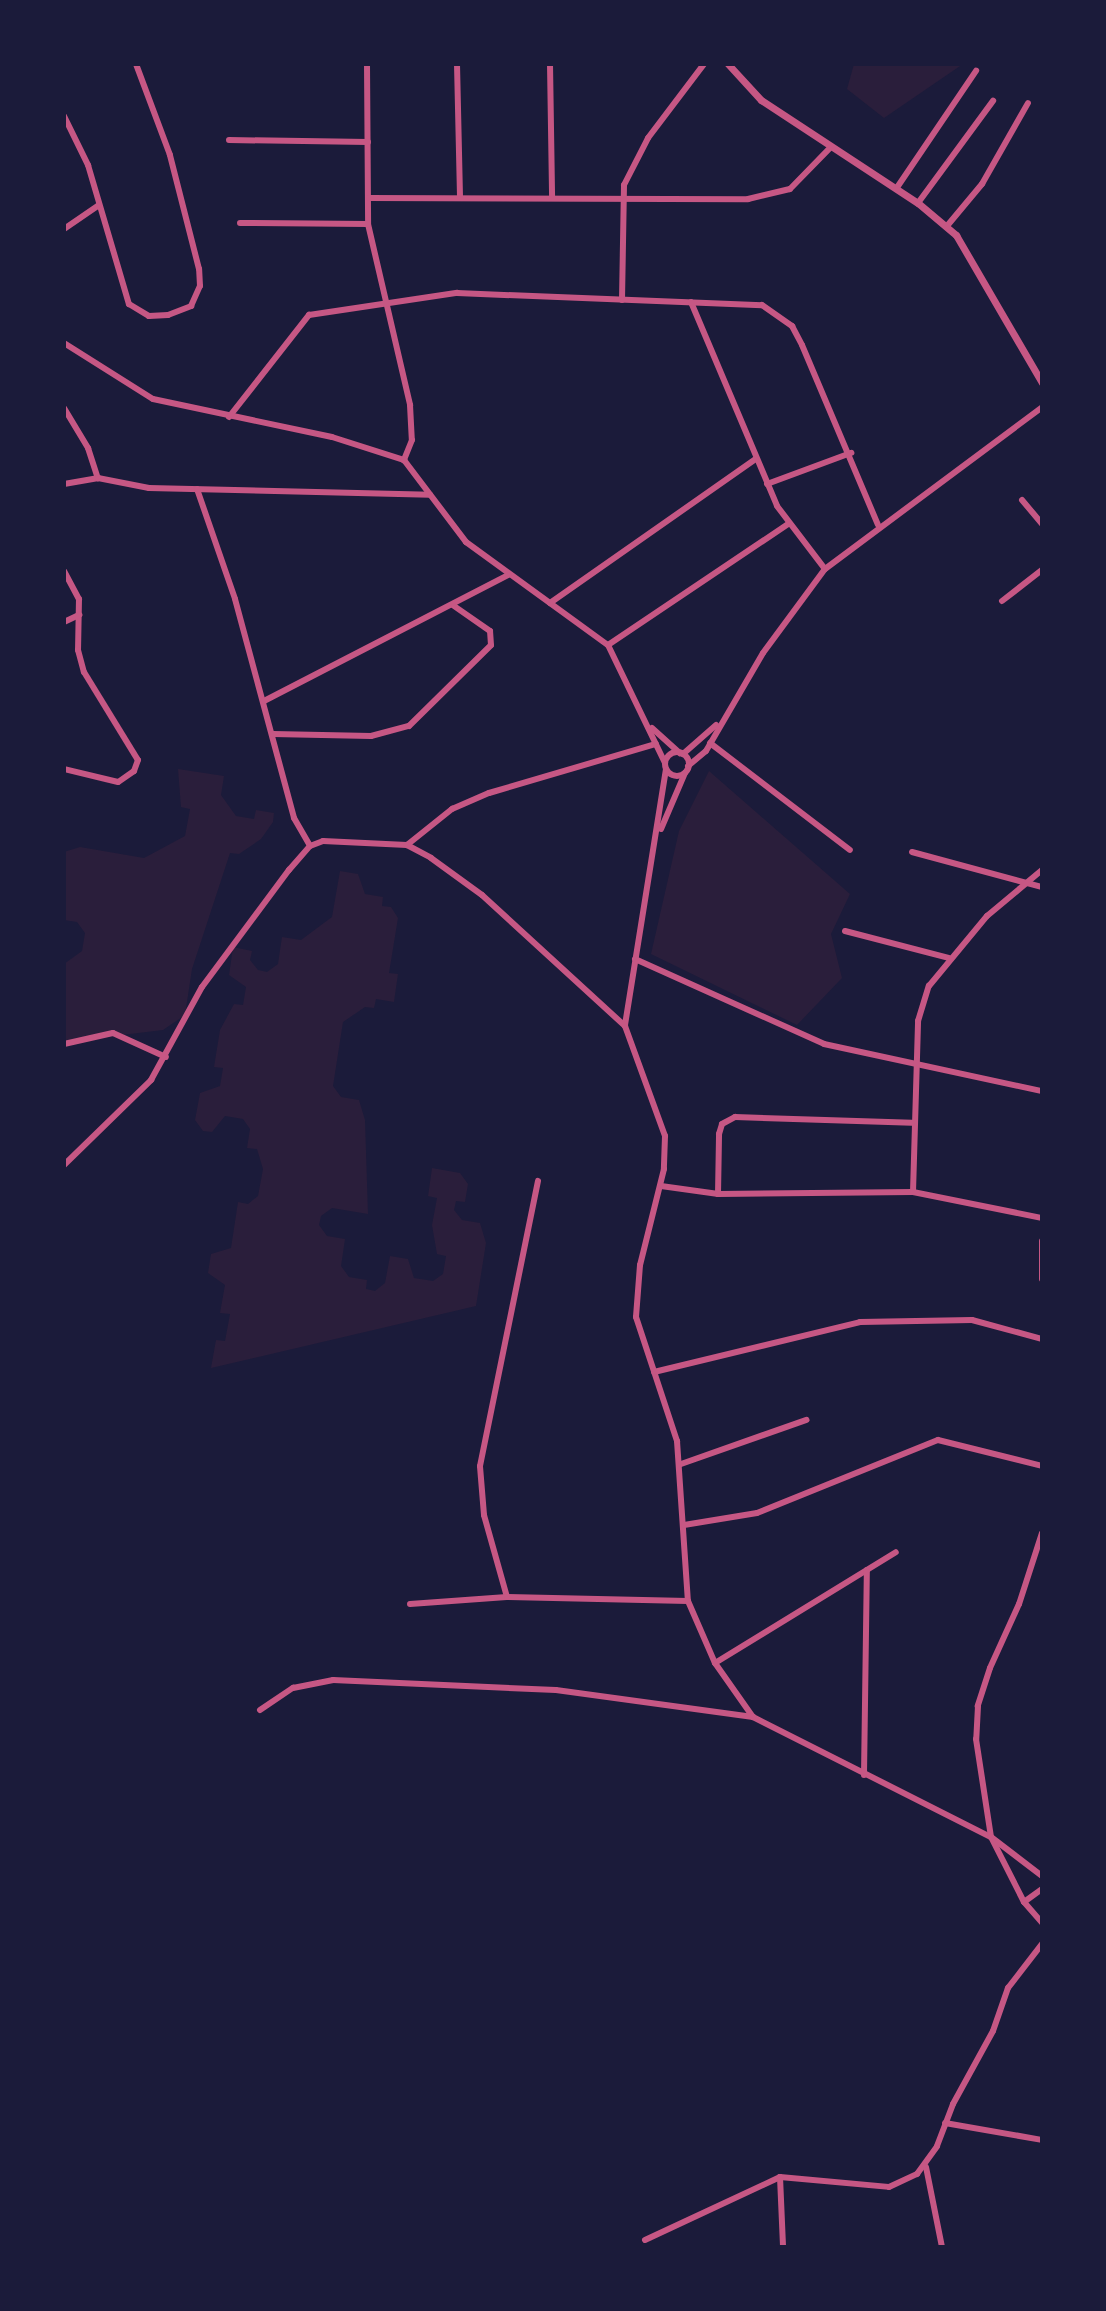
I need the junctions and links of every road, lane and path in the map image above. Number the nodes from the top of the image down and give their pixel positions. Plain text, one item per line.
1 (136, 64) edge
2 (367, 64) edge
3 (457, 64) edge
4 (550, 64) edge
5 (704, 64) edge
6 (728, 64) edge
7 (976, 71) dead end
8 (993, 101) dead end
9 (1028, 103) dead end
10 (64, 116) edge
11 (229, 140) dead end
12 (368, 142) junction
13 (830, 148) junction
14 (896, 189) junction
15 (552, 197) junction
16 (369, 198) junction
17 (460, 198) junction
18 (621, 199) junction
19 (918, 203) junction
20 (99, 205) junction
21 (240, 223) dead end
22 (368, 224) junction
23 (947, 226) junction
24 (64, 229) edge
25 (622, 300) junction
26 (386, 301) junction
27 (691, 302) junction
28 (64, 343) edge
29 (1042, 383) edge
30 (1042, 407) edge
31 (64, 408) edge
32 (229, 417) junction
33 (851, 453) junction
34 (756, 459) junction
35 (404, 460) junction
36 (98, 478) junction
37 (64, 484) edge
38 (767, 484) junction
39 (197, 489) junction
40 (430, 495) junction
41 (1022, 500) dead end
42 (788, 524) junction
43 (1042, 524) edge
44 (878, 525) junction
45 (825, 569) junction
46 (1042, 570) edge
47 (64, 571) edge
48 (508, 575) junction
49 (1002, 601) dead end
50 (550, 603) junction
51 (454, 606) junction
52 (79, 615) junction
53 (64, 622) edge
54 (608, 645) junction
55 (264, 701) junction
56 (716, 725) junction
57 (652, 728) junction
58 (273, 734) junction
59 (710, 743) junction
60 (656, 744) junction
61 (681, 753) junction
62 (666, 766) junction
63 (64, 769) edge
64 (686, 769) junction
65 (659, 832) junction
66 (407, 845) junction
67 (310, 846) junction
68 (850, 850) dead end
69 (912, 852) dead end
70 (1042, 870) edge
71 (1028, 882) junction
72 (1042, 887) edge
73 (845, 931) dead end
74 (949, 958) junction
75 (635, 959) junction
76 (625, 1026) junction
77 (64, 1044) edge
78 (166, 1057) junction
79 (914, 1067) junction
80 (1042, 1091) edge
81 (912, 1123) junction
82 (64, 1165) edge
83 (538, 1181) dead end
84 (661, 1186) junction
85 (913, 1192) junction
86 (718, 1194) junction
87 (1042, 1218) edge
88 (1042, 1241) edge
89 (1042, 1279) edge
90 (1042, 1339) edge
91 (654, 1372) junction
92 (806, 1420) dead end
93 (681, 1464) junction
94 (1042, 1466) edge
95 (684, 1525) junction
96 (1042, 1533) edge
97 (896, 1552) dead end
98 (867, 1570) junction
99 (507, 1597) junction
100 (688, 1601) junction
101 (410, 1604) dead end
102 (715, 1663) junction
103 (260, 1710) dead end
104 (753, 1717) junction
105 (864, 1775) junction
106 (991, 1837) junction
107 (1042, 1876) edge
108 (1042, 1889) edge
109 (1024, 1902) junction
110 (1042, 1923) edge
111 (1042, 1944) edge
112 (945, 2123) junction
113 (1042, 2140) edge
114 (926, 2167) junction
115 (780, 2177) junction
116 (645, 2240) dead end
117 (783, 2247) edge
118 (942, 2247) edge

1 - 20 street
2 - 12 street
3 - 17 street
4 - 15 street
5 - 18 street
6 - 13 street
7 - 14 street
8 - 19 street
9 - 23 street
10 - 20 street
11 - 12 street
12 - 16 street
13 - 14 street
13 - 18 street
14 - 19 street
15 - 17 street
15 - 18 street
16 - 17 street
16 - 22 street
18 - 25 street
19 - 23 street
20 - 24 street
21 - 22 street
22 - 26 street
23 - 29 street
25 - 26 street
25 - 27 street
26 - 32 street
26 - 35 street
27 - 33 street
27 - 34 street
28 - 32 street
30 - 44 street
31 - 36 street
32 - 35 street
33 - 38 street
33 - 44 street
34 - 38 street
34 - 50 street
35 - 40 street
36 - 37 street
36 - 39 street
38 - 42 street
39 - 40 street
39 - 55 street
40 - 48 street
41 - 43 street
42 - 45 street
42 - 54 street
44 - 45 street
45 - 56 street
46 - 49 street
47 - 52 street
48 - 50 street
48 - 51 street
50 - 54 street
51 - 55 street
51 - 58 street
52 - 53 street
52 - 63 street
54 - 57 street
55 - 58 street
56 - 59 street
56 - 61 street
57 - 60 street
57 - 61 street
58 - 67 street
59 - 64 street
59 - 68 street
60 - 62 street
60 - 66 street
61 - 62 street
61 - 64 street
62 - 64 street
62 - 65 street
64 - 65 street
65 - 75 street
66 - 67 street
66 - 76 street
67 - 78 street
69 - 71 street
70 - 71 street
71 - 72 street
71 - 74 street
73 - 74 street
74 - 79 street
75 - 76 street
75 - 79 street
76 - 84 street
77 - 78 street
78 - 82 street
79 - 80 street
79 - 81 street
81 - 85 street
81 - 86 street
83 - 99 street
84 - 86 street
84 - 91 street
85 - 86 street
85 - 87 street
88 - 89 street
90 - 91 street
91 - 93 street
92 - 93 street
93 - 95 street
94 - 95 street
95 - 100 street
96 - 106 street
97 - 98 street
98 - 102 street
98 - 105 street
99 - 100 street
99 - 101 street
100 - 102 street
102 - 104 street
103 - 104 street
104 - 105 street
105 - 106 street
106 - 107 street
106 - 109 street
108 - 109 street
109 - 110 street
111 - 112 street
112 - 113 street
112 - 114 street
114 - 115 street
114 - 118 street
115 - 116 street
115 - 117 street

